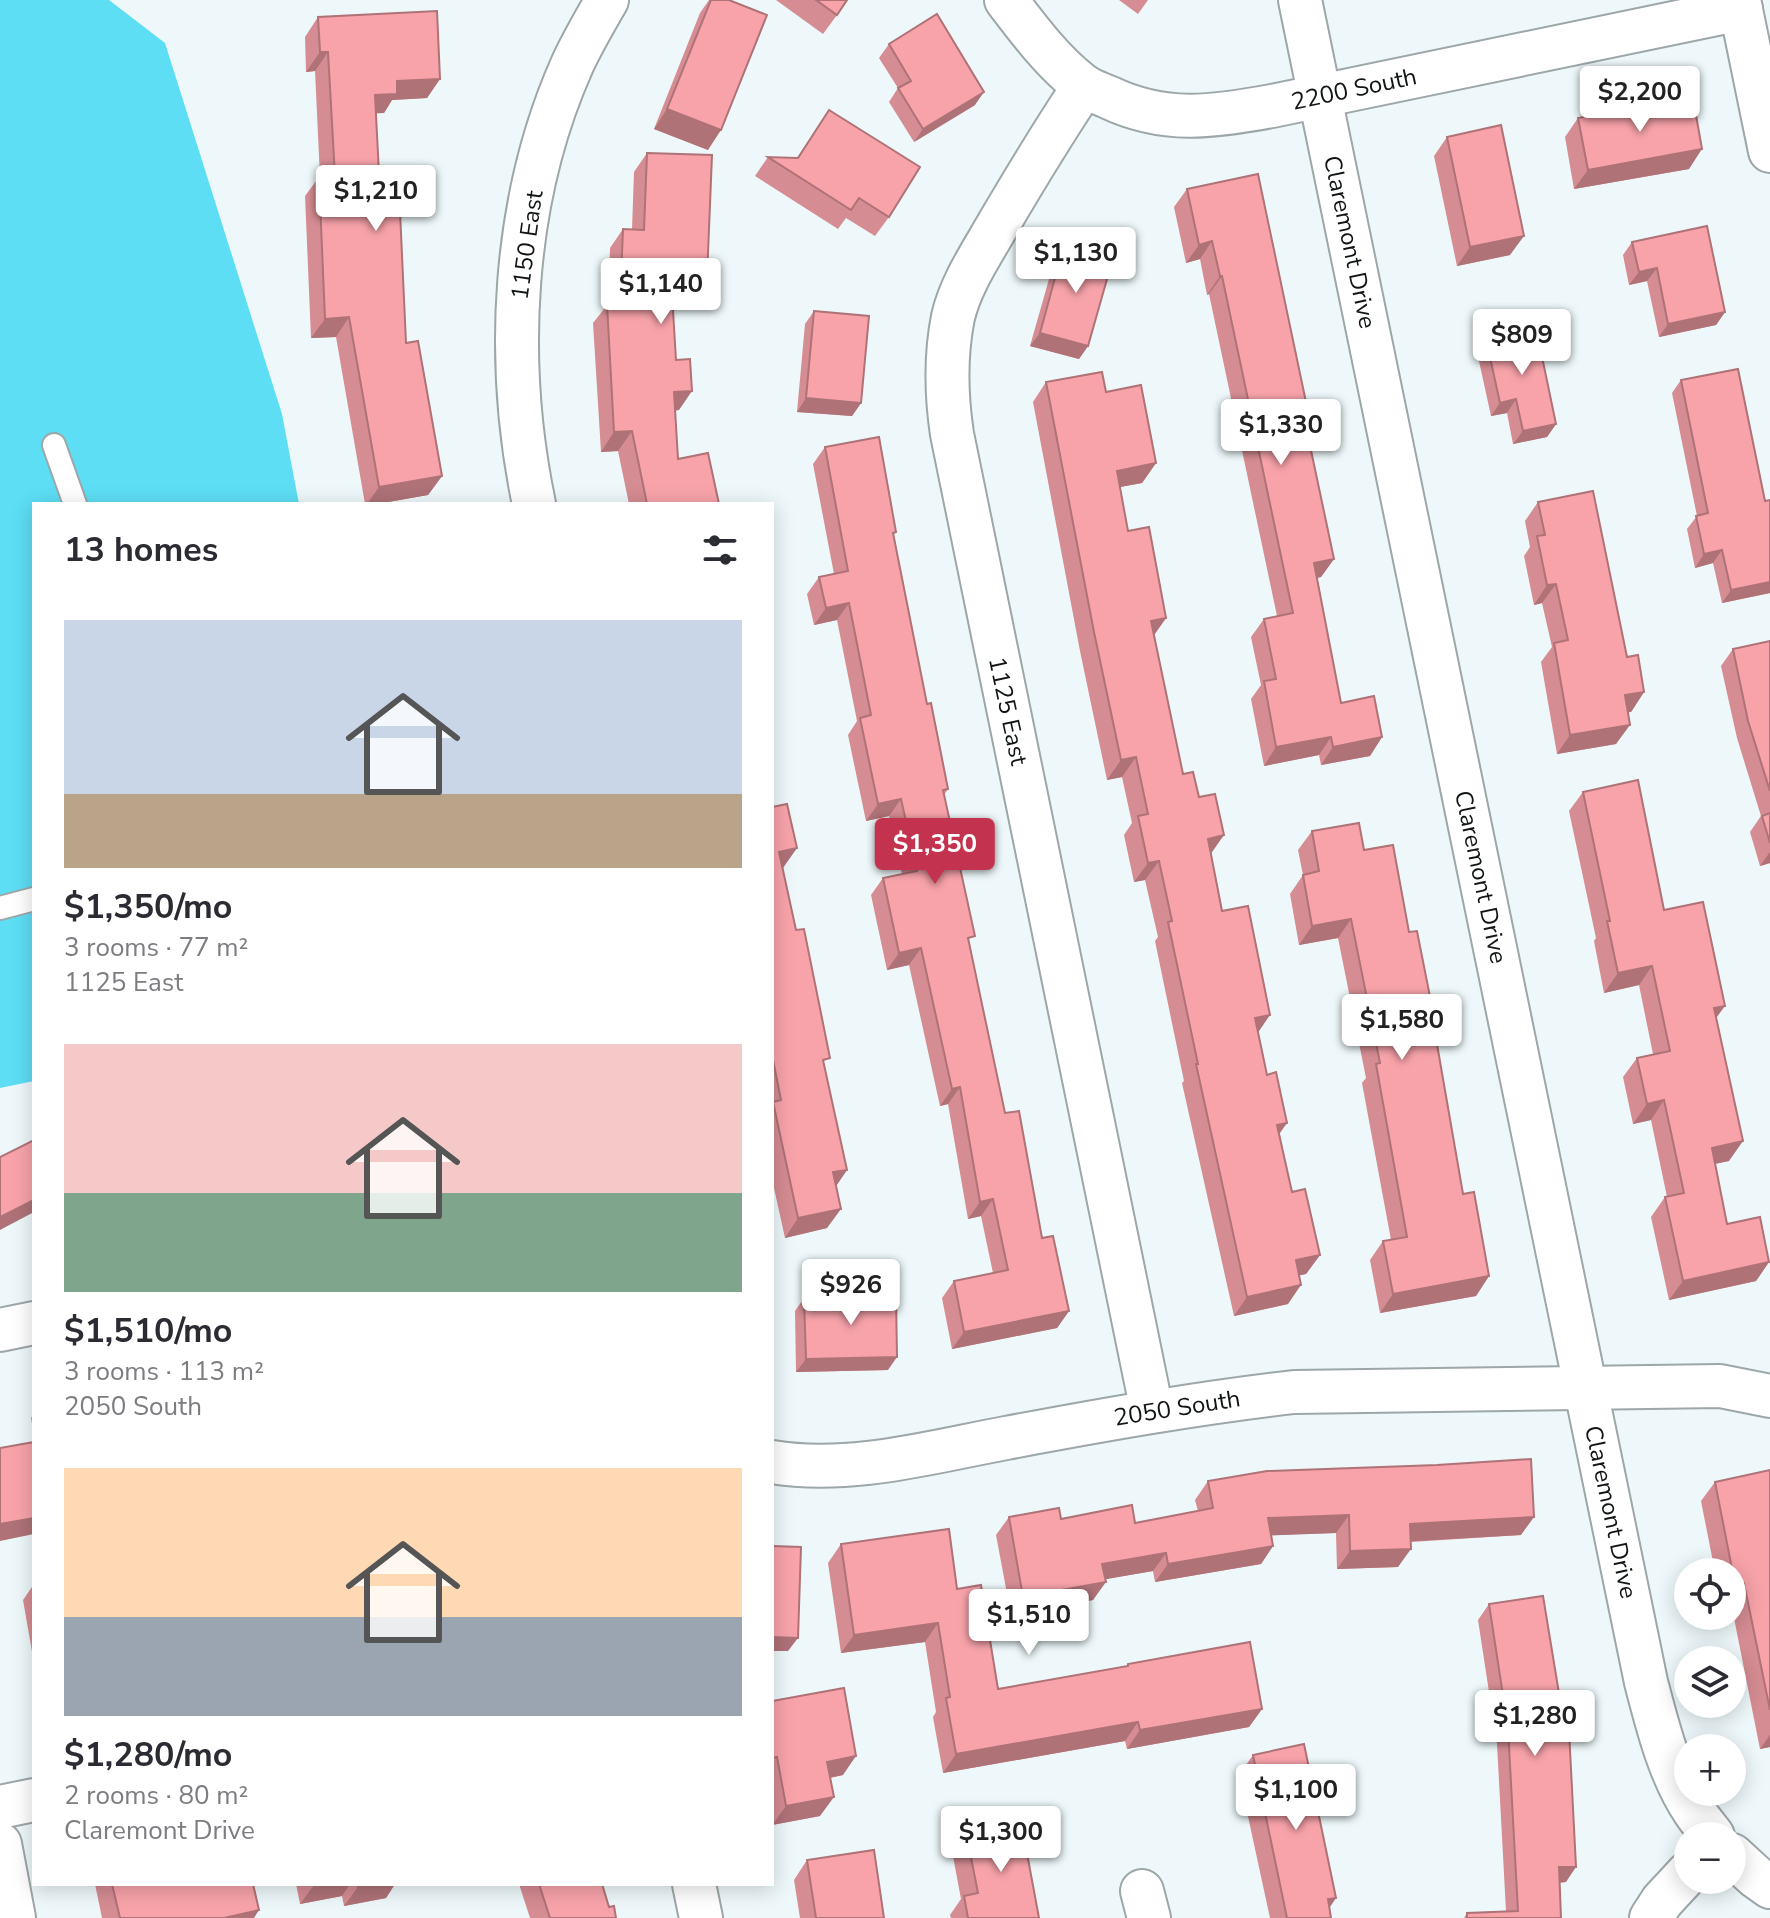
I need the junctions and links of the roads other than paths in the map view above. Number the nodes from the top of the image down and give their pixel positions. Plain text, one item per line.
1 (607, 0) edge
2 (1006, 0) edge
3 (1300, 0) edge
4 (1740, 4) edge
5 (1084, 86) junction
6 (1320, 95) junction
7 (1770, 151) edge
8 (54, 445) dead end
9 (74, 502) edge
10 (534, 502) edge
11 (32, 900) edge
12 (0, 908) edge
13 (32, 1323) edge
14 (0, 1330) edge
15 (1585, 1387) junction
16 (1770, 1396) edge
17 (1152, 1411) junction
18 (774, 1462) edge
19 (32, 1800) edge
20 (0, 1807) edge
21 (1702, 1822) edge
22 (0, 1844) edge
23 (1746, 1868) edge
24 (694, 1886) edge
25 (1770, 1887) edge
26 (1674, 1888) edge
27 (14, 1918) edge
28 (701, 1918) edge
29 (1651, 1918) edge

1 - 10 street, 1150 East
2 - 5 street, 2200 South
3 - 6 street, Claremont Drive
4 - 6 street, 2200 South
4 - 7 street
5 - 6 street, 2200 South
5 - 17 street, 1125 East
6 - 15 street, Claremont Drive
8 - 9 lane
11 - 12 lane
13 - 14 street
15 - 16 street, 2050 South
15 - 17 street, 2050 South
15 - 21 street, Claremont Drive
17 - 18 street, 2050 South
19 - 20 street
22 - 27 street
23 - 25 street
24 - 28 street
26 - 29 street

